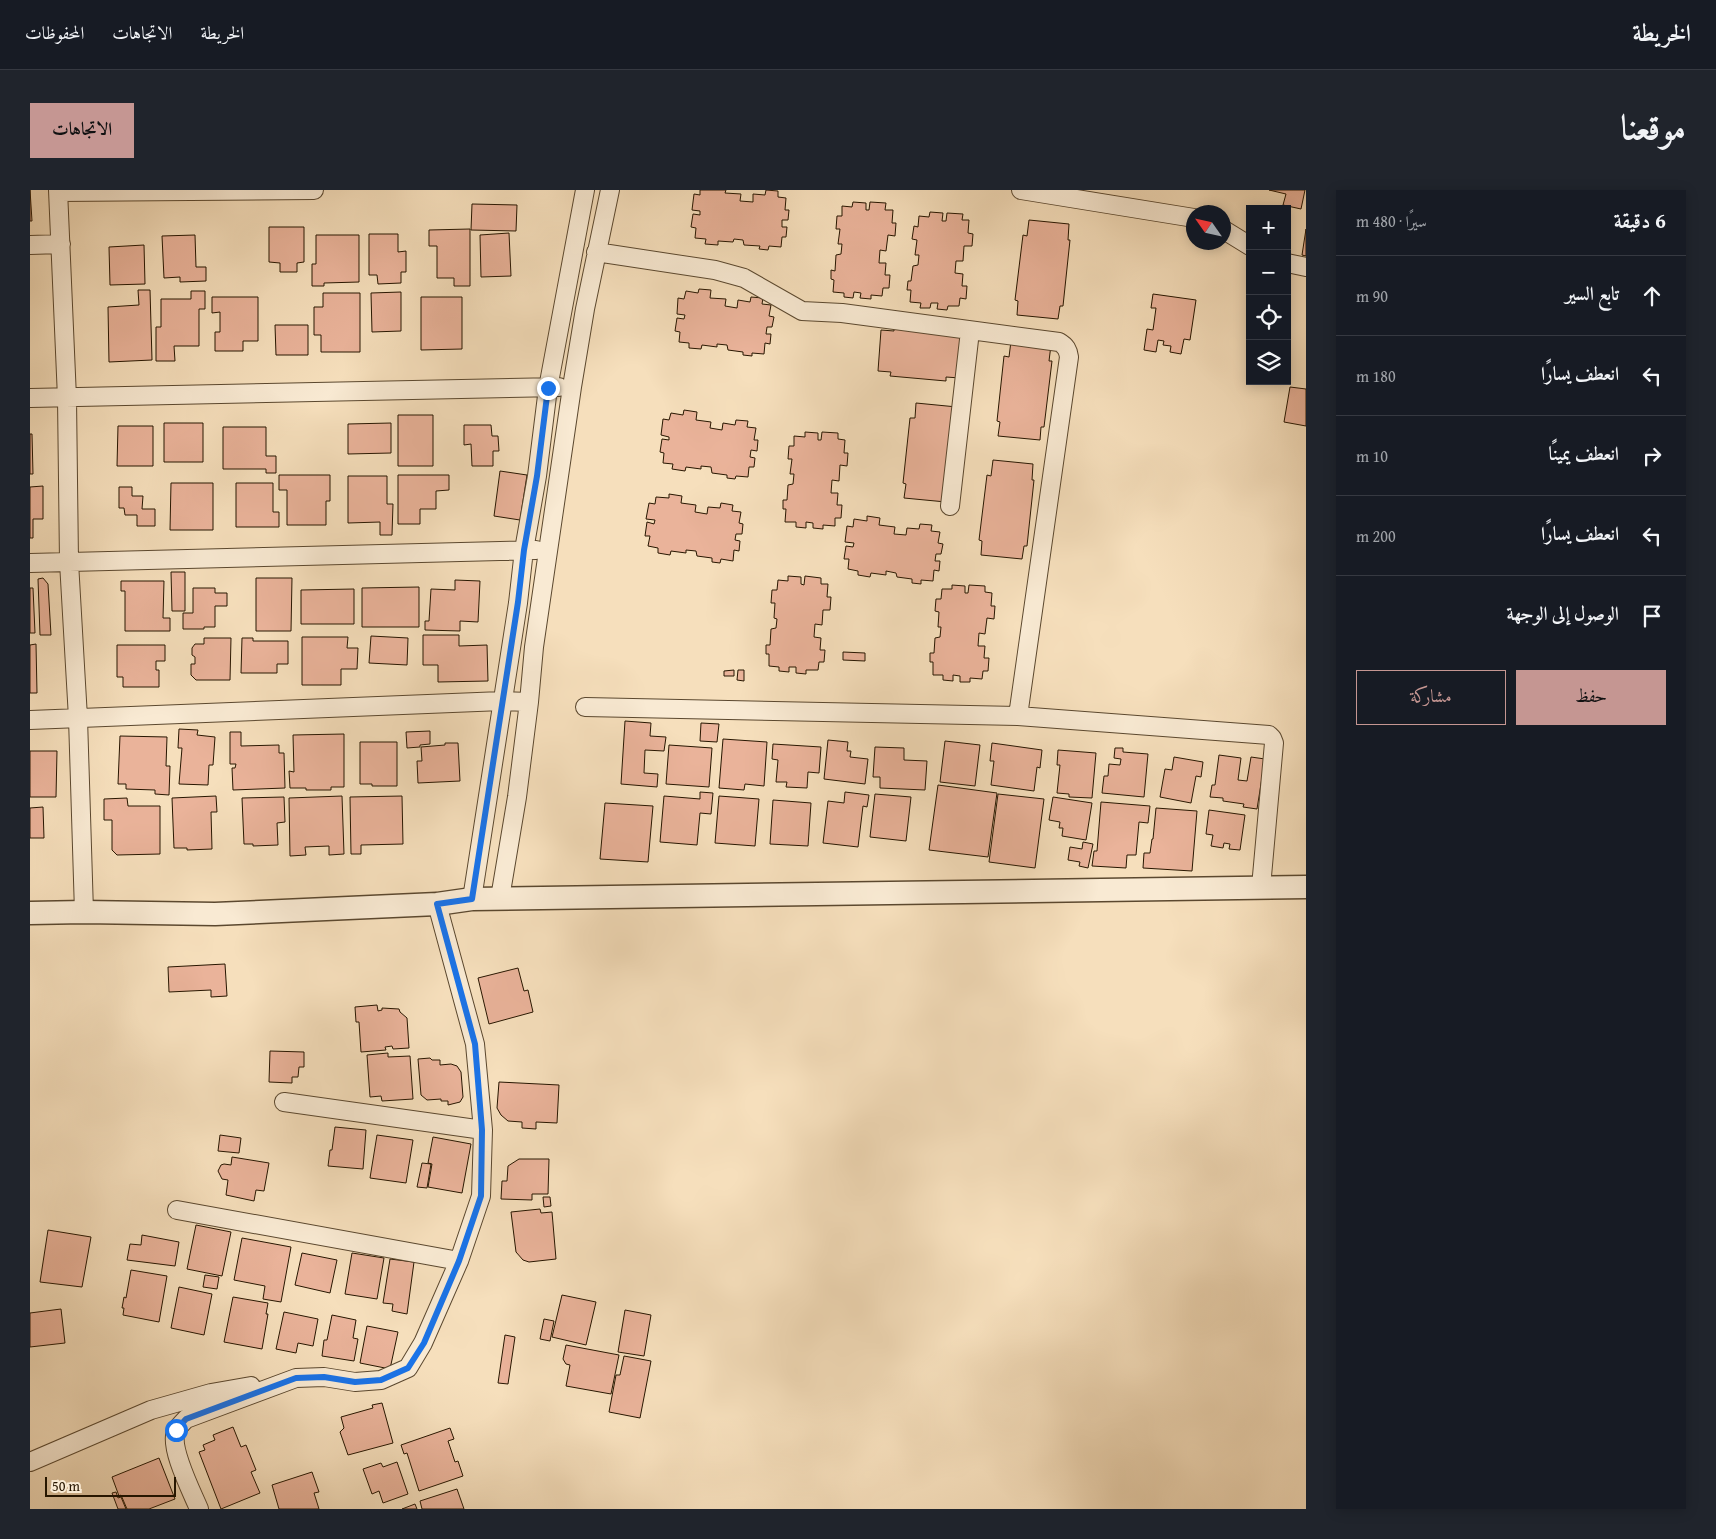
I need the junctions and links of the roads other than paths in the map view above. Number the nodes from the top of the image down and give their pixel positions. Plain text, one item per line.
1 (314, 190) edge
2 (585, 190) edge
3 (610, 190) edge
4 (1021, 190) edge
5 (58, 191) edge
6 (1186, 217) edge
7 (1231, 234) edge
8 (61, 244) junction
9 (1246, 244) edge
10 (30, 245) edge
11 (596, 252) junction
12 (1291, 264) edge
13 (1306, 267) edge
14 (970, 331) junction
15 (572, 387) junction
16 (548, 388) junction
17 (30, 398) edge
18 (67, 398) junction
19 (950, 506) dead end
20 (549, 549) junction
21 (524, 550) junction
22 (69, 562) junction
23 (30, 563) edge
24 (502, 701) junction
25 (529, 702) junction
26 (585, 707) dead end
27 (1018, 716) junction
28 (78, 718) junction
29 (30, 720) edge
30 (1261, 887) junction
31 (1306, 887) edge
32 (500, 898) junction
33 (472, 899) junction
34 (437, 904) junction
35 (84, 912) junction
36 (30, 913) edge
37 (284, 1102) dead end
38 (482, 1130) junction
39 (177, 1210) dead end
40 (459, 1261) junction
41 (296, 1378) junction
42 (30, 1462) edge
43 (200, 1509) edge

1 - 5 street
2 - 16 street
3 - 11 street
4 - 6 street
5 - 8 street
7 - 9 street
8 - 10 street
8 - 18 street
11 - 14 street
11 - 15 street
12 - 13 street
14 - 19 street
14 - 27 street
15 - 16 street
15 - 20 street
16 - 18 street
16 - 21 street
17 - 18 street
18 - 22 street
20 - 21 street
20 - 25 street
21 - 22 street
21 - 24 street
22 - 23 street
22 - 28 street
24 - 25 street
24 - 28 street
24 - 33 street
25 - 32 street
26 - 27 street
27 - 30 street
28 - 29 street
28 - 35 street
30 - 31 street
30 - 32 street
32 - 33 street
33 - 34 street
34 - 35 street
34 - 38 street
35 - 36 street
37 - 38 street
38 - 40 street
39 - 40 street
40 - 41 street
41 - 42 street
41 - 43 street

